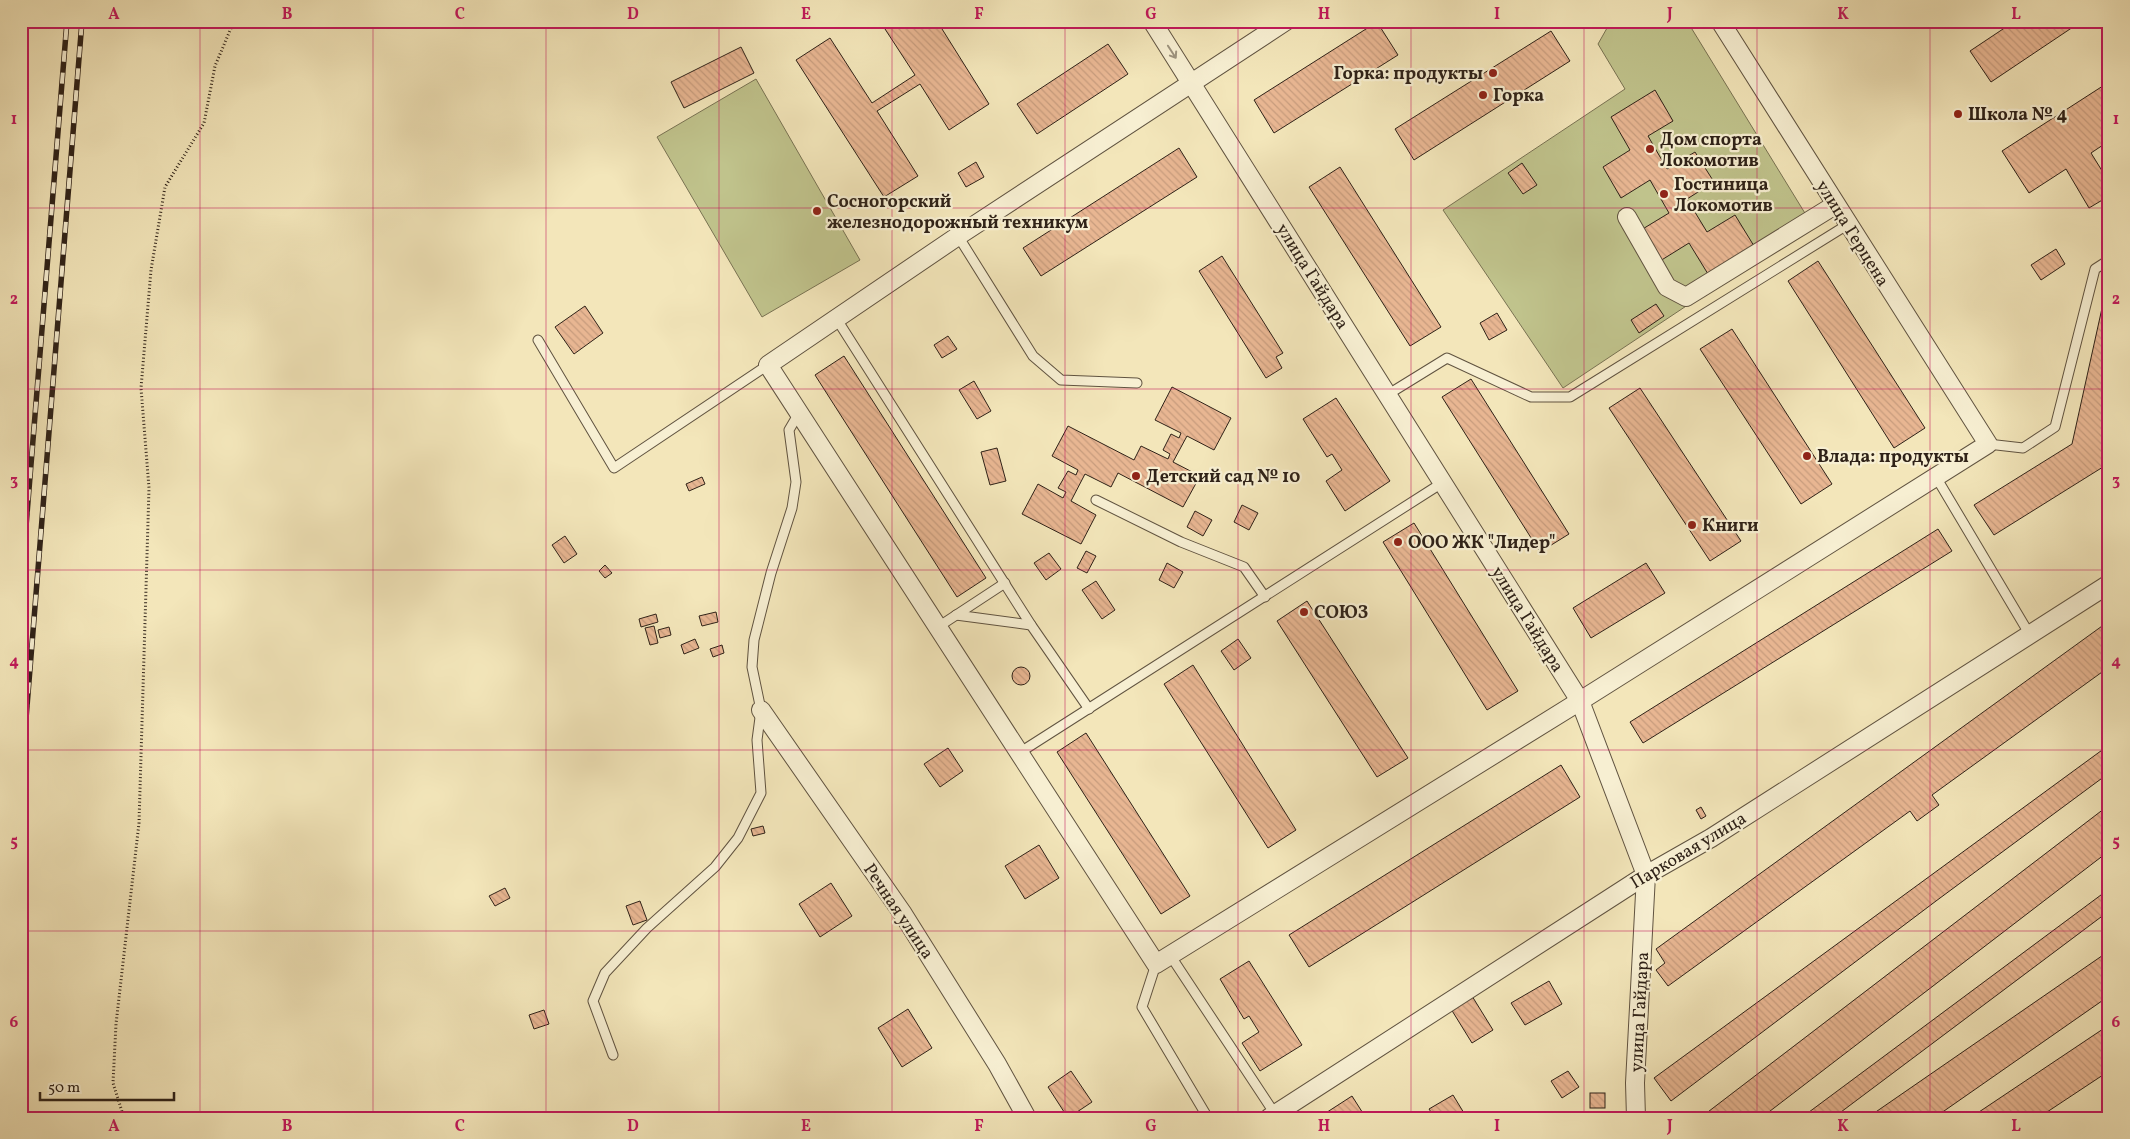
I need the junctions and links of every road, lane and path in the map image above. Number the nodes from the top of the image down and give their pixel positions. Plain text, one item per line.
1 (234, 21) edge
2 (1152, 21) edge
3 (1286, 21) edge
4 (1720, 21) edge
5 (1191, 82) junction
6 (1835, 205) junction
7 (1626, 217) dead end
8 (1848, 225) junction
9 (958, 236) junction
10 (2109, 260) edge
11 (836, 318) junction
12 (538, 340) dead end
13 (768, 365) junction
14 (1137, 383) dead end
15 (1387, 395) junction
16 (799, 413) junction
17 (1988, 444) junction
18 (1936, 477) junction
19 (1442, 483) junction
20 (1096, 500) dead end
21 (1005, 583) junction
22 (2109, 584) edge
23 (1265, 596) junction
24 (956, 615) junction
25 (1031, 625) junction
26 (938, 627) junction
27 (2030, 634) junction
28 (1580, 701) junction
29 (1089, 709) junction
30 (761, 710) junction
31 (1019, 753) junction
32 (1646, 875) junction
33 (1163, 959) junction
34 (614, 1055) dead end
35 (1272, 1116) edge
36 (124, 1118) edge
37 (1027, 1118) edge
38 (1208, 1118) edge
39 (1636, 1118) edge

1 - 36 path
2 -> 5 street, улица Гайдара
3 - 5 street
4 - 6 street, улица Герцена
5 - 9 street
5 - 15 street, улица Гайдара
6 - 7 street
6 - 8 street, улица Герцена
8 - 15 lane
8 - 17 street, улица Герцена
9 - 11 street
9 - 14 lane
10 - 17 lane
11 - 13 street
11 - 21 lane
12 - 13 lane
13 - 16 street
15 - 19 street, улица Гайдара
16 - 26 street
16 - 30 lane
17 - 18 street
18 - 27 lane
18 - 28 street
19 - 23 lane
19 - 28 street, улица Гайдара
20 - 23 lane
21 - 24 lane
21 - 25 lane
22 - 27 street, Парковая улица
23 - 29 lane
24 - 25 lane
24 - 26 lane
25 - 29 lane
26 - 31 street
27 - 32 street, Парковая улица
28 - 32 street, улица Гайдара
28 - 33 street
29 - 31 lane
30 - 34 lane
30 - 37 street, Речная улица
31 - 33 street
32 - 35 street, Парковая улица
32 - 39 street, улица Гайдара
33 - 35 lane
33 - 38 lane

